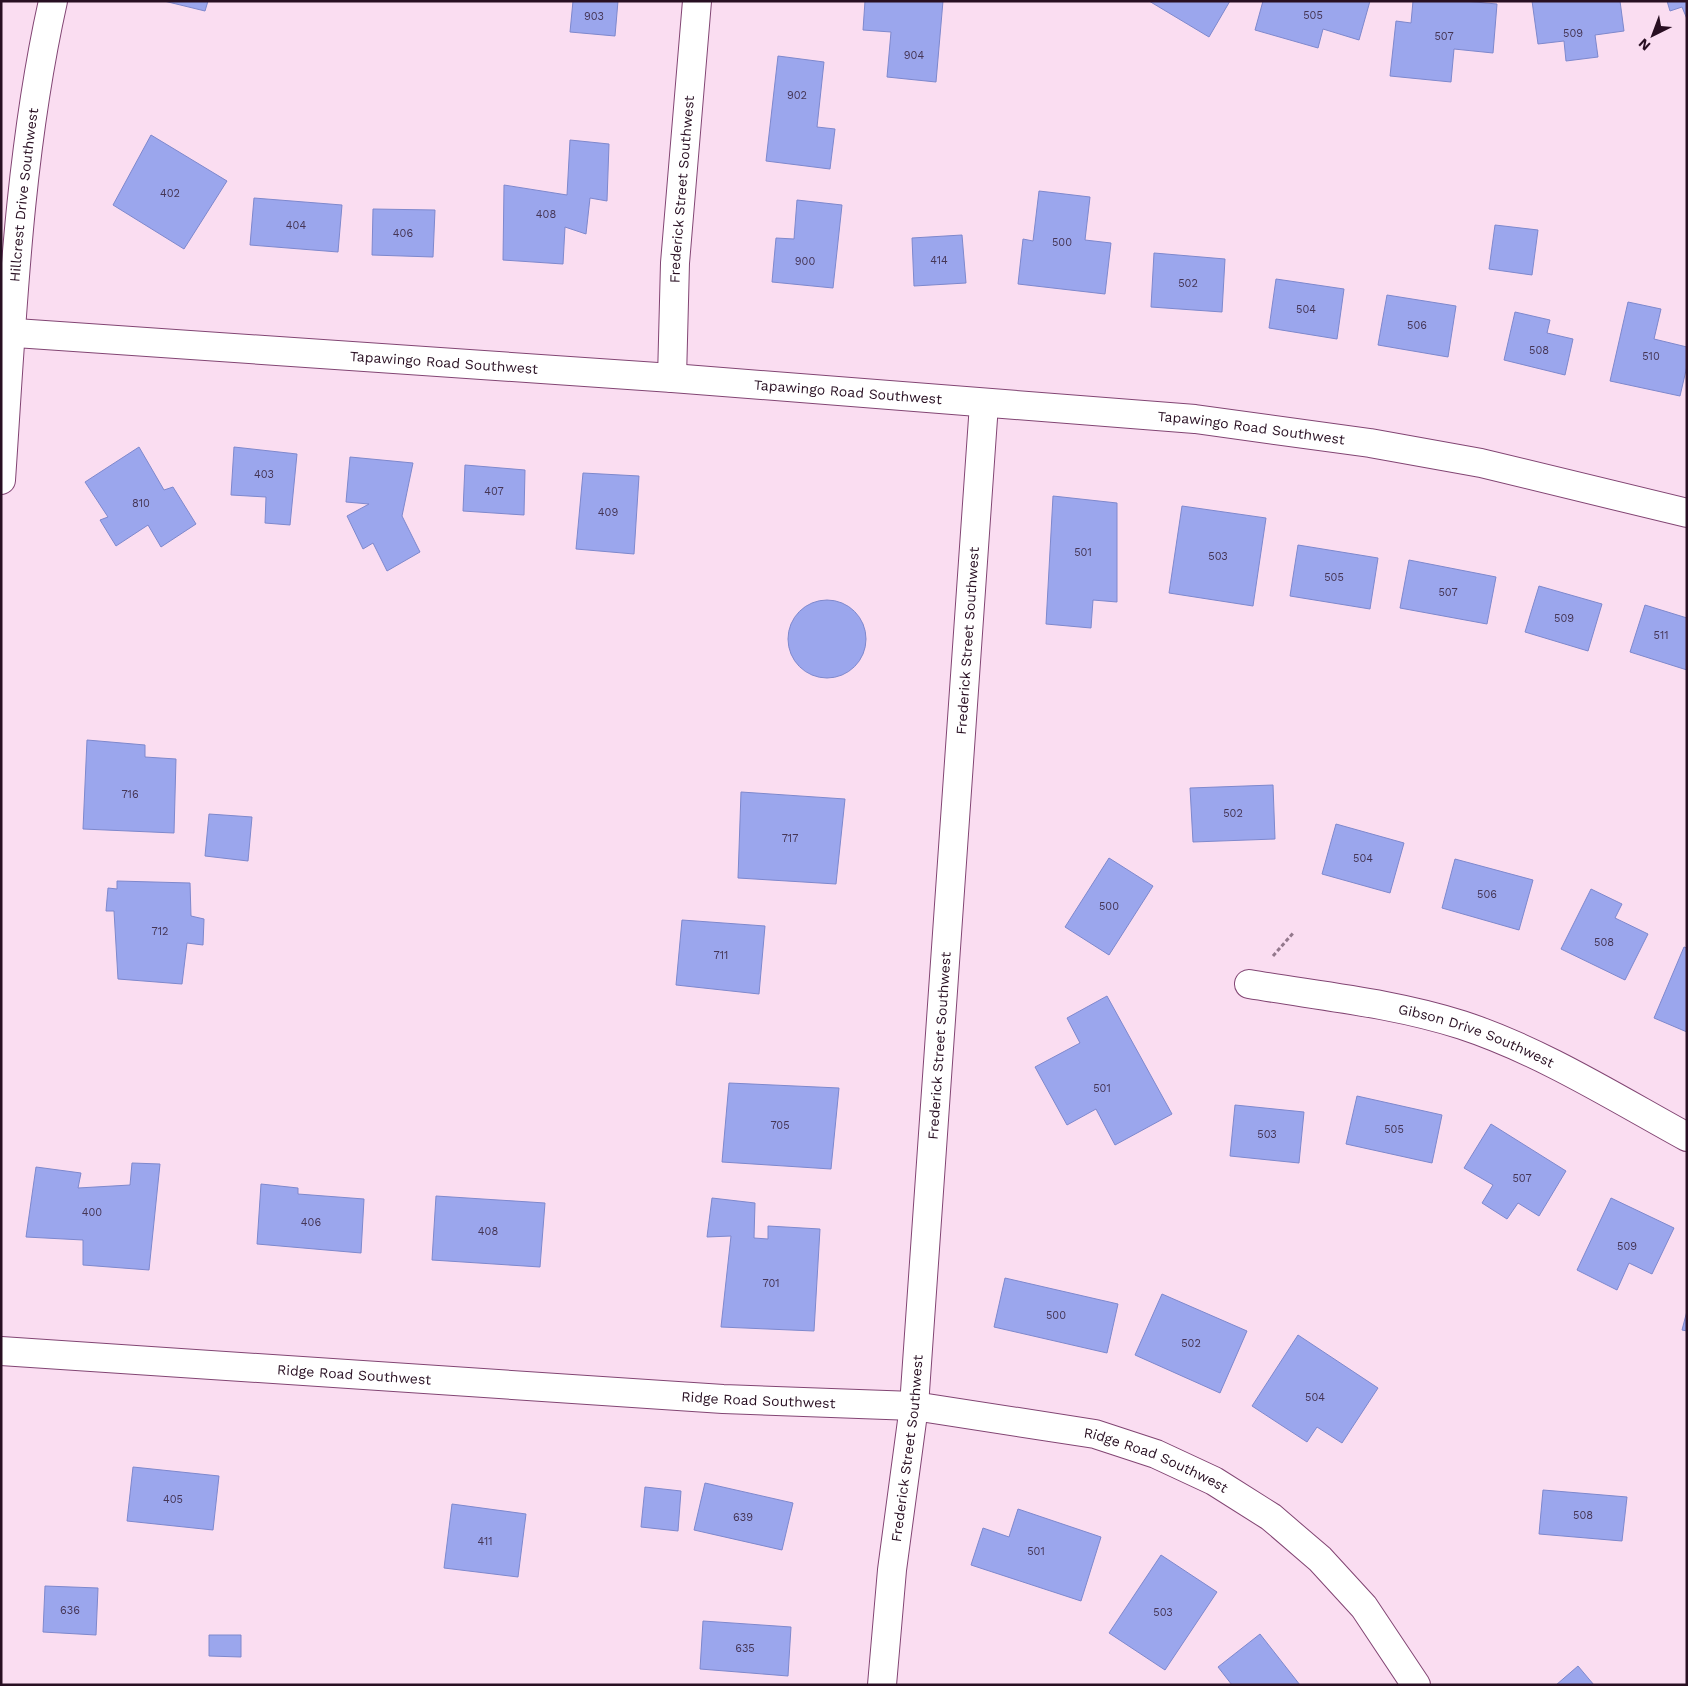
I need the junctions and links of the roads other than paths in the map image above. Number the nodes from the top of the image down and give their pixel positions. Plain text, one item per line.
1 (53, 1) edge
2 (697, 1) edge
3 (6, 332) edge
4 (672, 378) junction
5 (984, 404) junction
6 (1, 480) edge
7 (1687, 513) edge
8 (1249, 984) dead end
9 (1687, 1137) edge
10 (1, 1351) edge
11 (914, 1406) junction
12 (882, 1685) edge
13 (1416, 1685) edge

1 - 3 street, Hillcrest Drive Southwest
2 - 4 street, Frederick Street Southwest
3 - 4 street, Tapawingo Road Southwest
3 - 6 street, Hillcrest Drive Southwest
4 - 5 street, Tapawingo Road Southwest
5 - 7 street, Tapawingo Road Southwest
5 - 11 street, Frederick Street Southwest
8 - 9 street, Gibson Drive Southwest
10 - 11 street, Ridge Road Southwest
11 - 12 street, Frederick Street Southwest
11 - 13 street, Ridge Road Southwest

